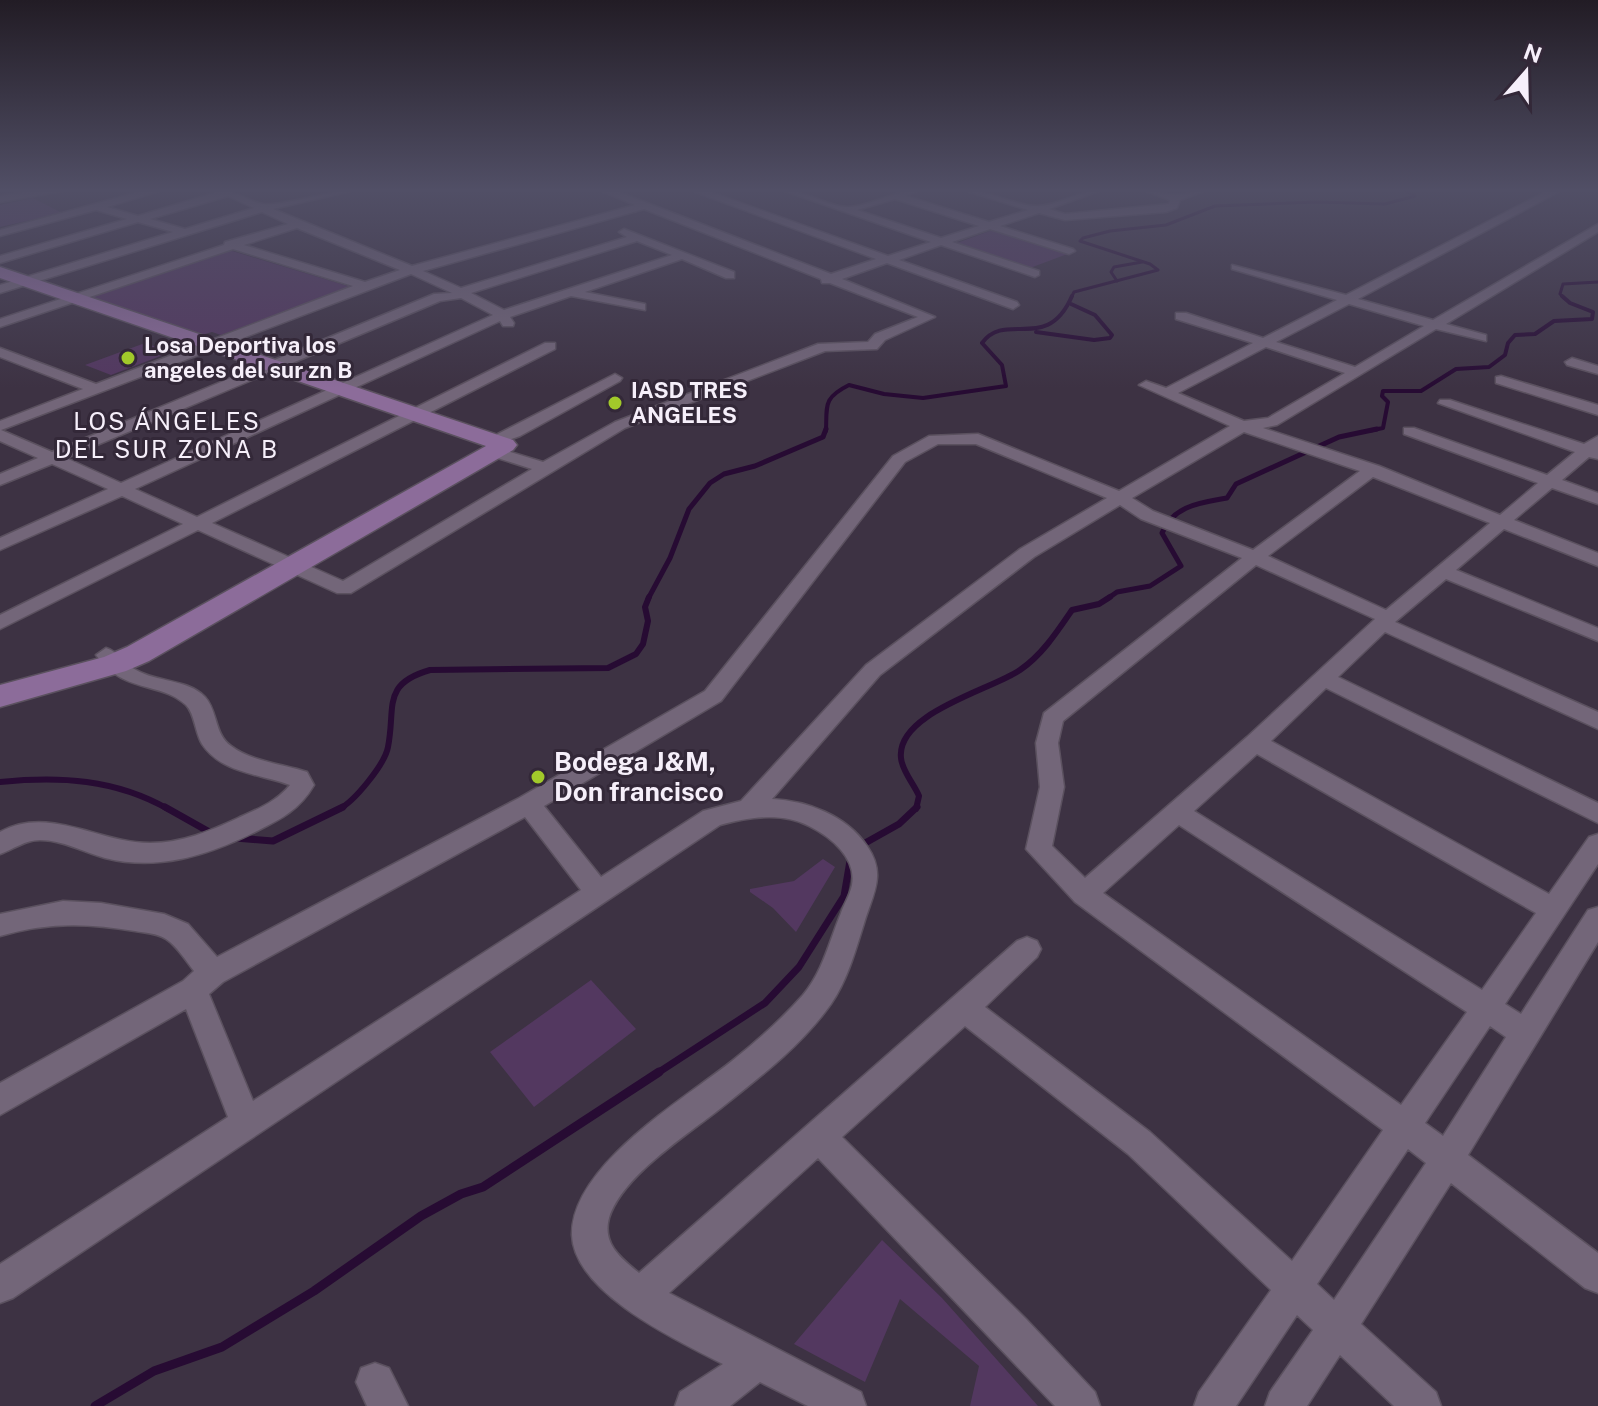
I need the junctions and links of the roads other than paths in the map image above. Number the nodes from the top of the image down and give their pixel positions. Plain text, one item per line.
1 (98, 257) edge
2 (198, 257) edge
3 (271, 257) edge
4 (377, 257) edge
5 (464, 257) edge
6 (575, 257) edge
7 (679, 257) edge
8 (688, 257) edge
9 (774, 257) edge
10 (880, 257) edge
11 (899, 257) edge
12 (986, 257) edge
13 (1429, 257) edge
14 (1549, 257) edge
15 (889, 260) junction
16 (1236, 267) dead end
17 (413, 271) junction
18 (1035, 273) dead end
19 (730, 275) dead end
20 (828, 279) junction
21 (8, 282) edge
22 (363, 285) junction
23 (811, 285) dead end
24 (461, 292) junction
25 (571, 293) junction
26 (1347, 299) junction
27 (67, 300) junction
28 (1013, 305) dead end
29 (641, 307) dead end
30 (1181, 316) dead end
31 (506, 320) junction
32 (0, 323) edge
33 (1437, 325) junction
34 (1481, 338) dead end
35 (1263, 342) junction
36 (550, 346) dead end
37 (202, 347) junction
38 (0, 352) edge
39 (1572, 362) dead end
40 (264, 368) junction
41 (1598, 370) edge
42 (1357, 372) junction
43 (615, 378) dead end
44 (1501, 380) dead end
45 (1146, 385) dead end
46 (95, 389) junction
47 (332, 392) junction
48 (1166, 394) junction
49 (1445, 403) dead end
50 (1598, 410) edge
51 (407, 417) junction
52 (0, 426) edge
53 (1242, 426) junction
54 (1409, 431) dead end
55 (0, 435) edge
56 (497, 444) junction
57 (1594, 448) edge
58 (52, 459) junction
59 (551, 465) junction
60 (1373, 469) junction
61 (0, 480) edge
62 (1548, 481) junction
63 (121, 489) junction
64 (1121, 498) junction
65 (1598, 499) edge
66 (1499, 522) junction
67 (195, 523) junction
68 (0, 545) edge
69 (1255, 557) junction
70 (1598, 560) edge
71 (285, 563) junction
72 (1442, 571) junction
73 (1385, 621) junction
74 (0, 623) edge
75 (1598, 635) edge
76 (110, 659) junction
77 (1323, 678) junction
78 (0, 684) edge
79 (0, 696) edge
80 (1598, 721) edge
81 (1255, 743) junction
82 (528, 804) junction
83 (749, 809) junction
84 (1176, 811) junction
85 (1598, 814) edge
86 (0, 844) edge
87 (1598, 844) edge
88 (599, 893) junction
89 (1084, 894) junction
90 (1552, 909) junction
91 (1598, 918) edge
92 (0, 925) edge
93 (1027, 949) dead end
94 (203, 982) junction
95 (964, 1008) junction
96 (1485, 1008) junction
97 (1525, 1033) junction
98 (0, 1100) edge
99 (247, 1124) junction
100 (1405, 1127) junction
101 (820, 1137) junction
102 (1446, 1158) junction
103 (1598, 1275) edge
104 (0, 1285) edge
105 (1296, 1286) junction
106 (639, 1296) junction
107 (1336, 1326) junction
108 (756, 1361) junction
109 (694, 1406) edge
110 (847, 1406) edge
111 (1081, 1406) edge
112 (1213, 1406) edge
113 (1284, 1406) edge
114 (1422, 1406) edge

1 - 21 street
2 - 27 street
3 - 22 street
4 - 17 street
5 - 17 street
6 - 24 street
7 - 25 street
8 - 19 street
9 - 20 street
10 - 15 street
11 - 15 street
12 - 18 street
13 - 26 street
14 - 33 street
15 - 20 street
15 - 28 street
16 - 26 street
17 - 22 street
17 - 24 street
20 - 23 street
20 - 59 street
21 - 27 street
22 - 37 street
24 - 31 street
24 - 40 street
25 - 29 street
25 - 31 street
26 - 33 street
26 - 35 street
27 - 32 street
27 - 37 street
30 - 35 street
31 - 47 street
33 - 34 street
33 - 42 street
35 - 42 street
35 - 48 street
36 - 51 street
37 - 40 street
37 - 46 street
38 - 46 street
39 - 41 street
40 - 47 street
40 - 58 street
42 - 53 street
43 - 56 street
44 - 50 street
45 - 48 street
46 - 52 street
47 - 51 street
47 - 63 street
48 - 53 street
49 - 57 street
51 - 56 street
51 - 67 street
53 - 60 street
53 - 64 street
54 - 62 street
55 - 58 street
56 - 59 street
56 - 71 street
57 - 62 street
58 - 61 street
58 - 63 street
59 - 71 street
60 - 66 street
60 - 69 street
62 - 65 street
62 - 66 street
63 - 67 street
63 - 68 street
64 - 69 street
64 - 82 street
64 - 83 street
66 - 70 street
66 - 72 street
67 - 71 street
67 - 74 street
69 - 73 street
69 - 89 street
71 - 76 street
72 - 73 street
72 - 75 street
73 - 77 street
73 - 80 street
76 - 78 street
76 - 79 street
76 - 86 street
77 - 81 street
77 - 85 street
81 - 84 street
81 - 90 street
82 - 88 street
82 - 94 street
83 - 88 street
83 - 106 street
84 - 89 street
84 - 96 street
87 - 90 street
88 - 99 street
89 - 100 street
90 - 96 street
91 - 97 street
92 - 94 street
93 - 95 street
94 - 98 street
94 - 99 street
95 - 101 street
95 - 105 street
96 - 97 street
96 - 100 street
97 - 102 street
99 - 104 street
100 - 102 street
100 - 105 street
101 - 106 street
101 - 111 street
102 - 103 street
102 - 107 street
105 - 107 street
105 - 112 street
106 - 108 street
107 - 113 street
107 - 114 street
108 - 109 street
108 - 110 street

